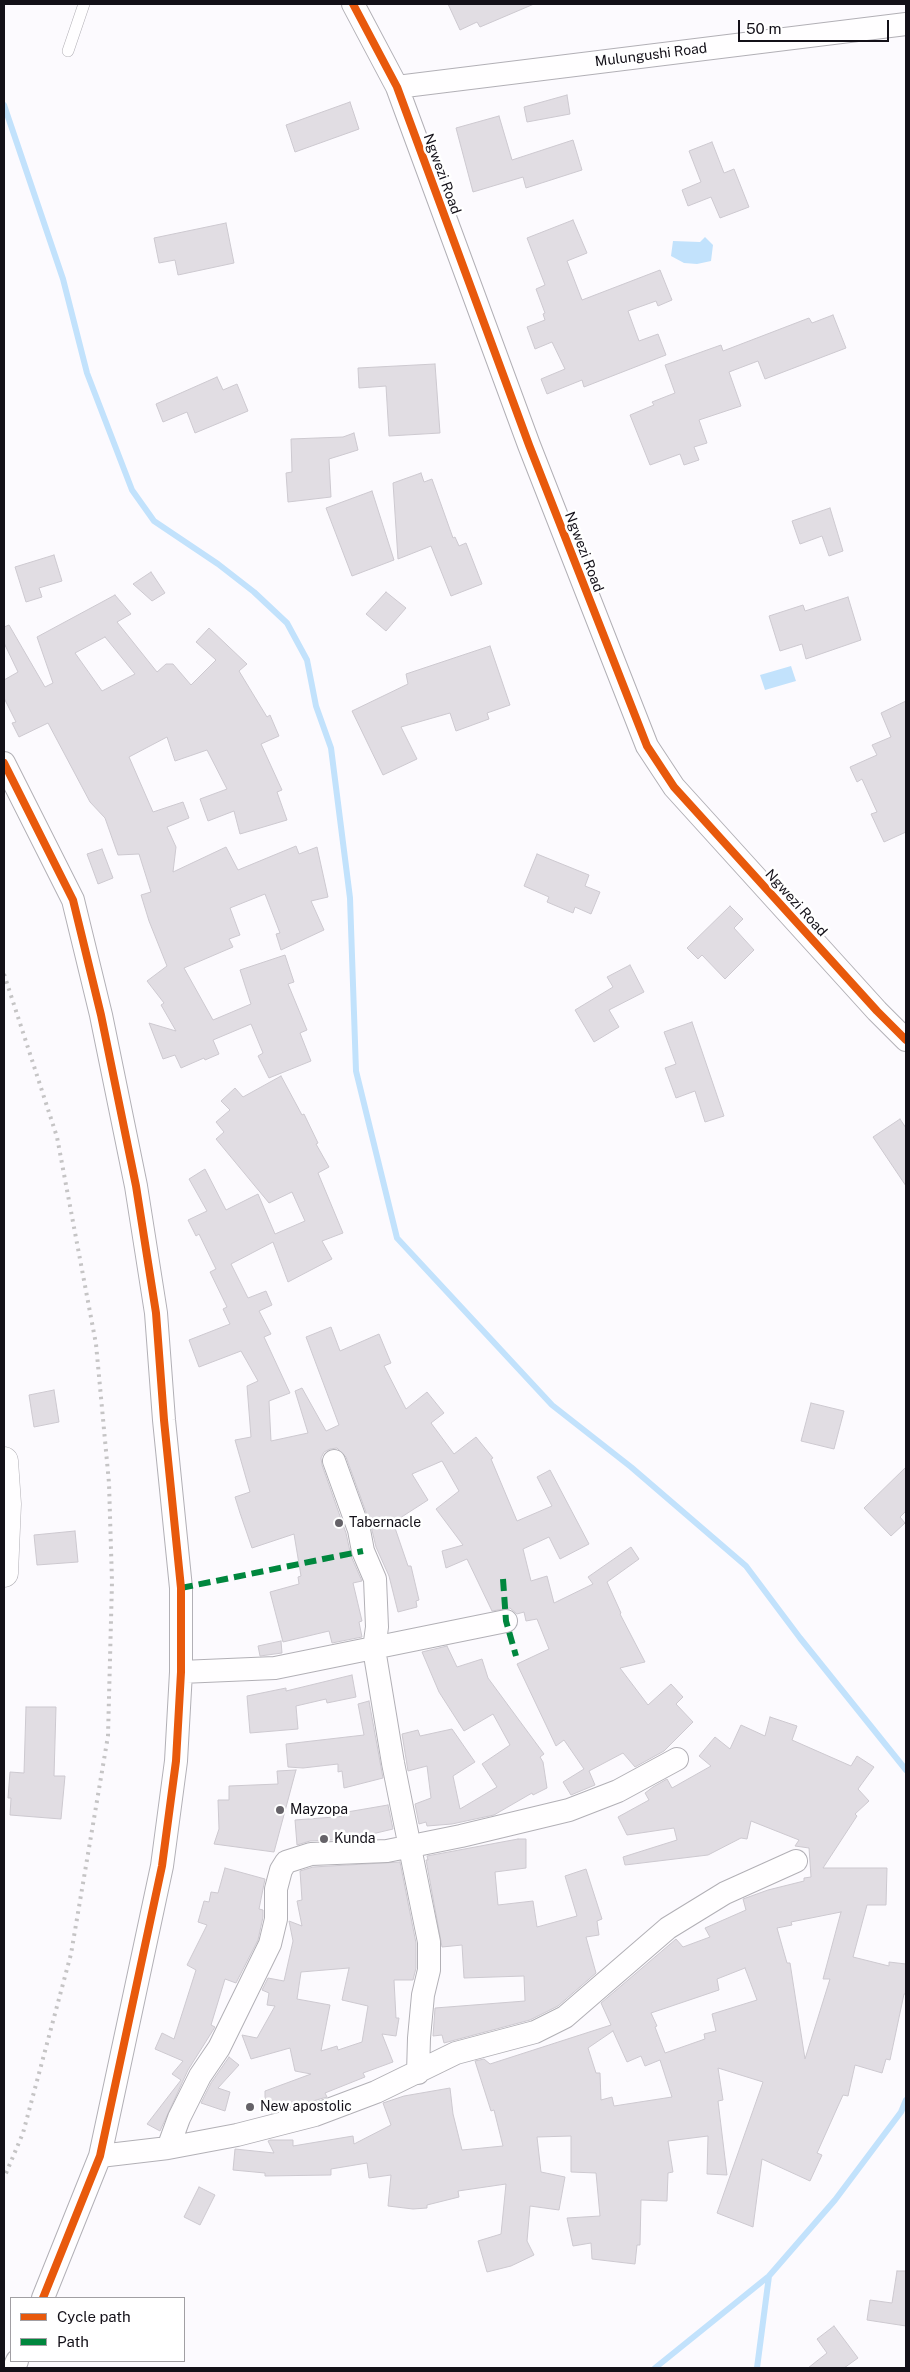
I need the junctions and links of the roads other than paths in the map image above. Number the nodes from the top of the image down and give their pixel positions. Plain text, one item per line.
1 (84, 4) edge
2 (353, 4) edge
3 (906, 24) edge
4 (68, 51) dead end
5 (397, 87) junction
6 (4, 763) edge
7 (906, 1040) edge
8 (4, 1461) edge
9 (334, 1461) dead end
10 (4, 1574) edge
11 (506, 1621) dead end
12 (374, 1649) junction
13 (181, 1672) junction
14 (678, 1759) dead end
15 (411, 1846) junction
16 (796, 1861) dead end
17 (418, 2073) junction
18 (168, 2148) junction
19 (100, 2156) junction
20 (43, 2297) edge

1 - 4 lane
2 - 5 street, Ngwezi Road
3 - 5 street, Mulungushi Road
5 - 7 street, Ngwezi Road
6 - 13 street
8 - 10 street
9 - 12 street
11 - 12 street
12 - 13 street
12 - 15 street
13 - 19 street
14 - 15 street
15 - 17 street
15 - 18 street
16 - 17 street
17 - 18 street
18 - 19 street
19 - 20 street

